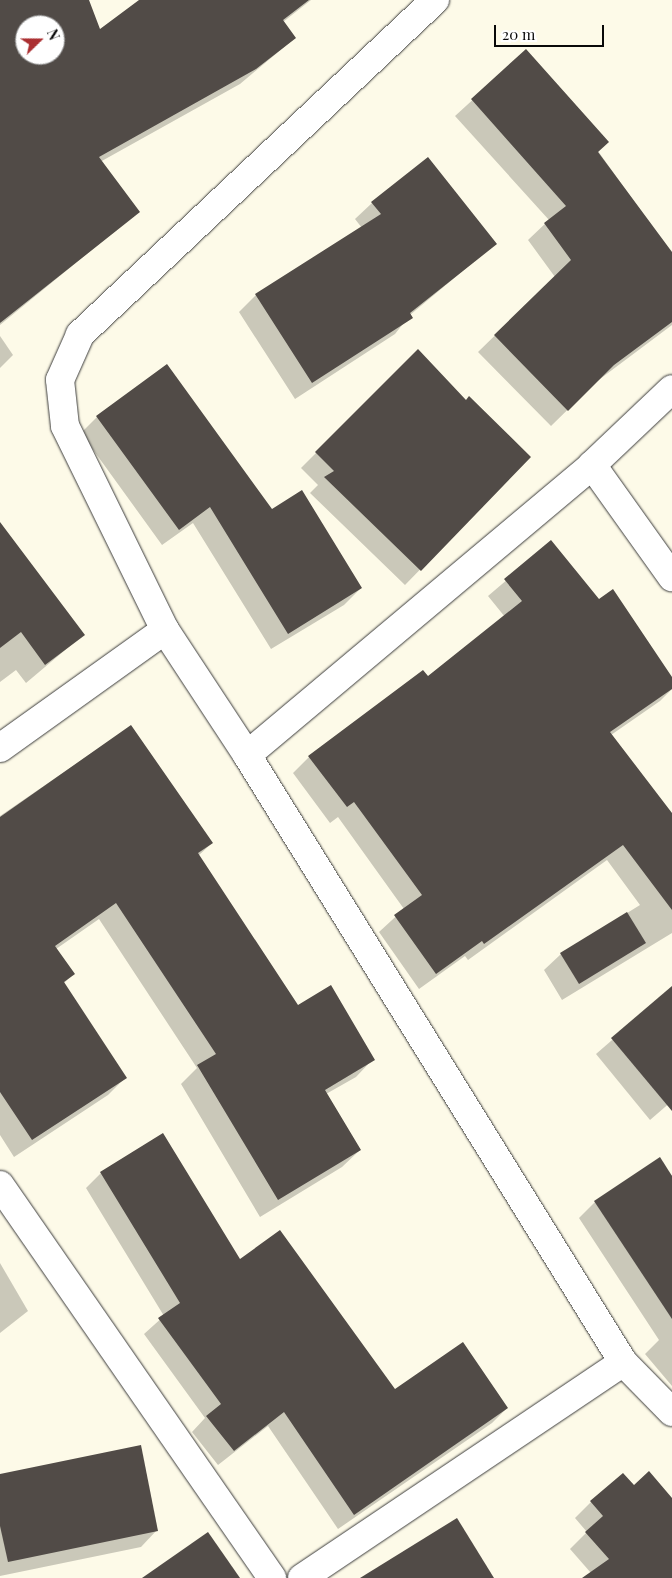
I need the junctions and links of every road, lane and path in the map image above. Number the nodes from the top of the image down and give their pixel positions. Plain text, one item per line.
1 (435, 0) edge
2 (672, 389) edge
3 (592, 465) junction
4 (672, 577) edge
5 (165, 630) junction
6 (0, 748) edge
7 (247, 755) junction
8 (0, 1185) edge
9 (623, 1362) junction
10 (672, 1412) edge
11 (272, 1578) edge
12 (302, 1578) edge

1 - 5 street
2 - 3 street
3 - 4 street
3 - 7 street
5 - 6 street
5 - 7 street
7 - 9 street
8 - 11 street
9 - 10 street
9 - 12 street

